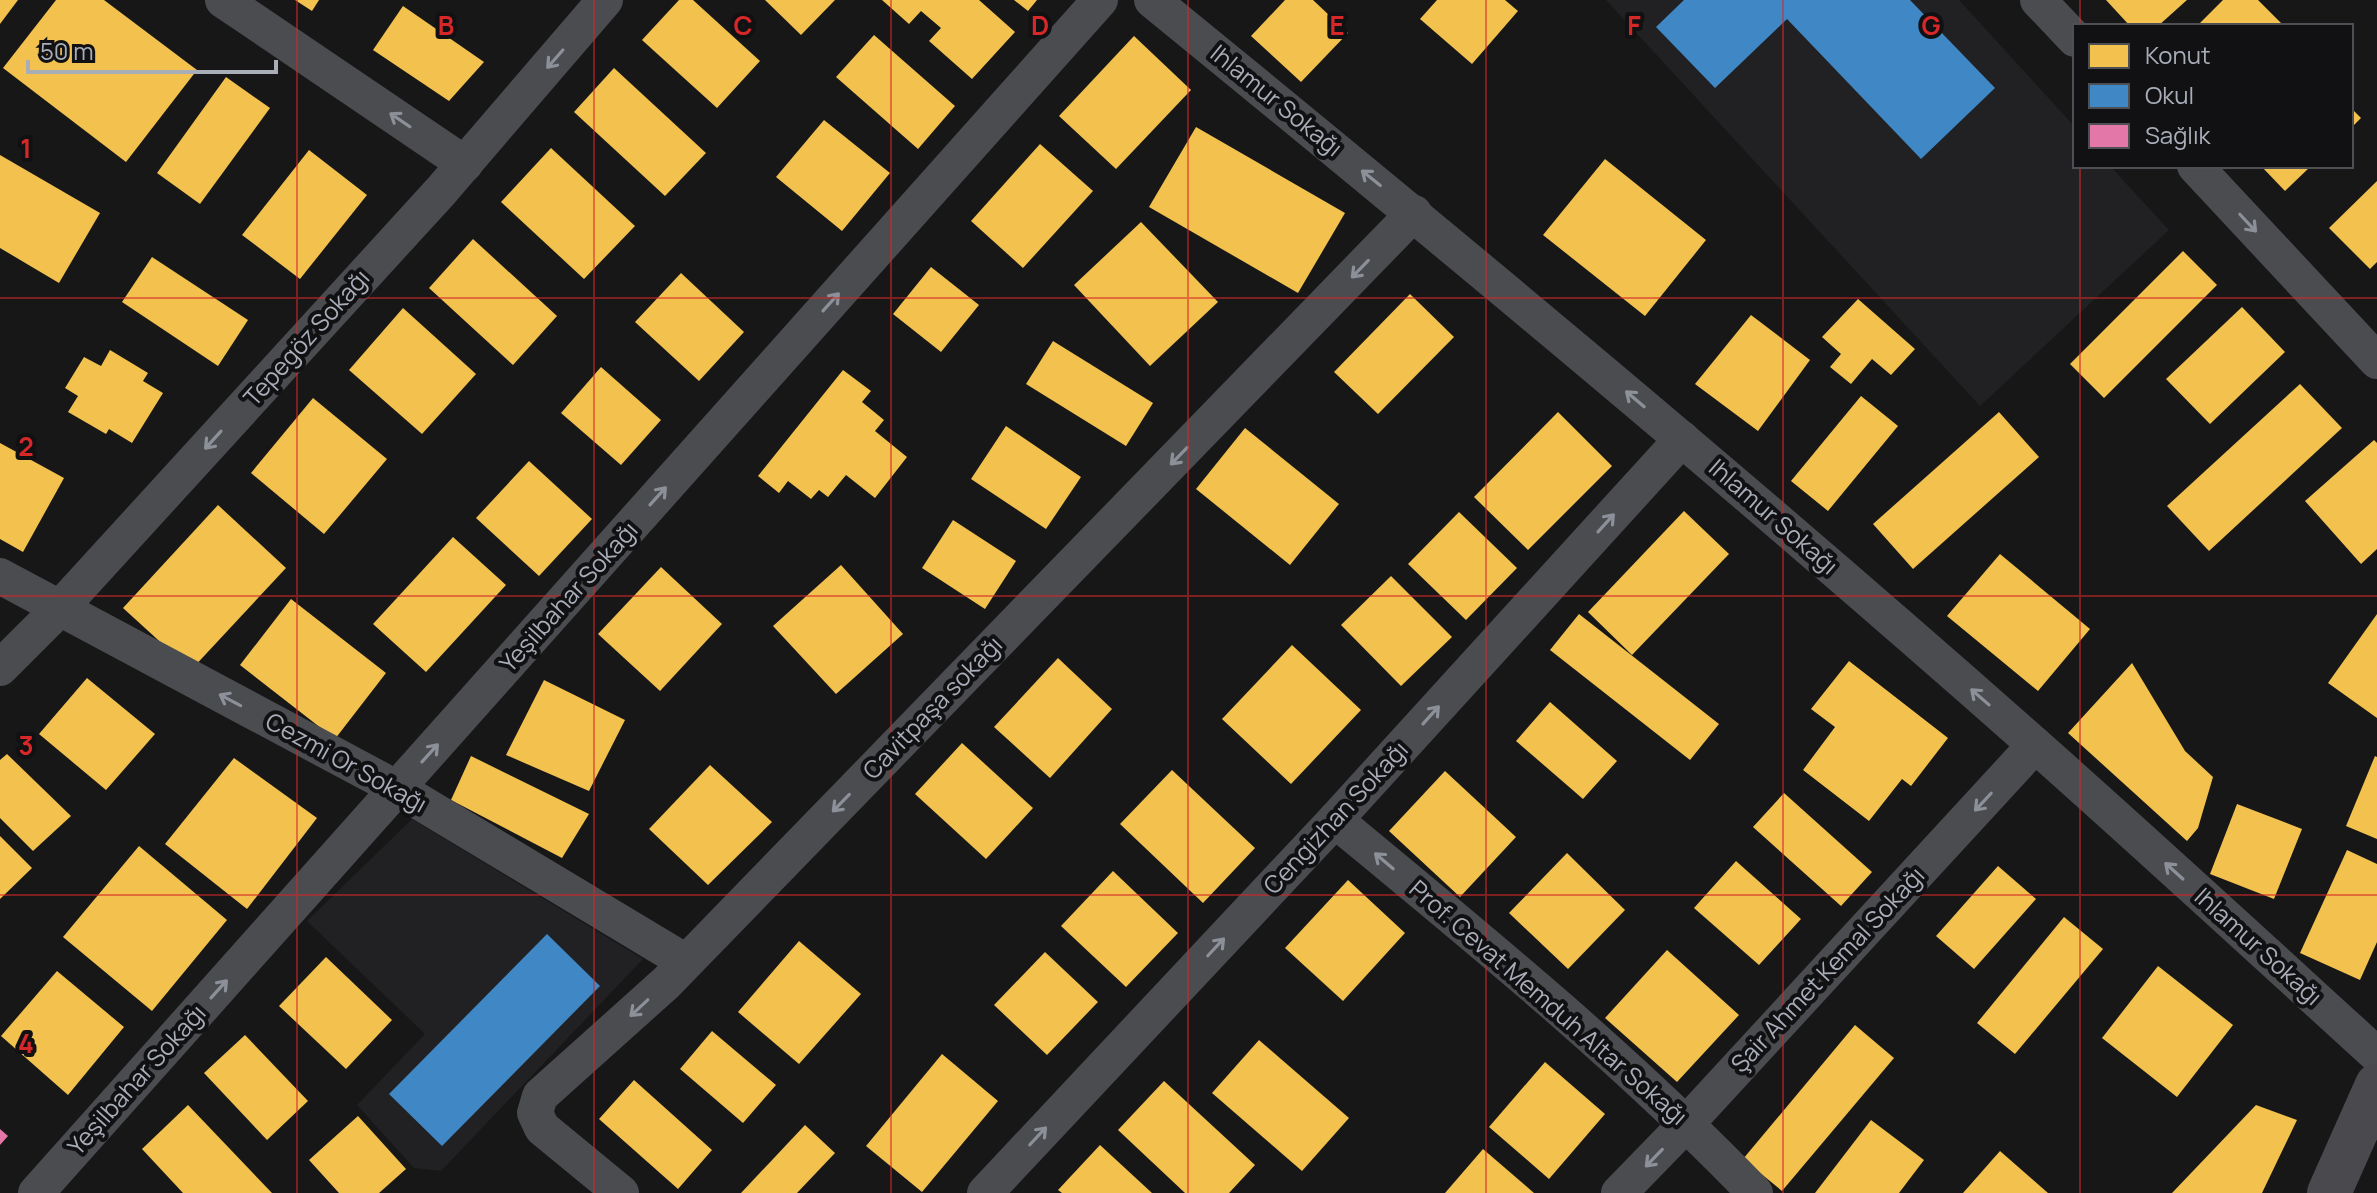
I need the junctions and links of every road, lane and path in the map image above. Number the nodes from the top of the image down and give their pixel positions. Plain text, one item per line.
1 (223, 0) edge
2 (605, 0) edge
3 (1100, 0) edge
4 (1152, 0) edge
5 (2038, 0) edge
6 (2073, 37) edge
7 (465, 164) junction
8 (2197, 168) edge
9 (1414, 213) junction
10 (2377, 361) edge
11 (1682, 439) junction
12 (0, 576) edge
13 (60, 608) junction
14 (0, 668) edge
15 (2035, 745) junction
16 (398, 789) junction
17 (1335, 820) junction
18 (686, 962) junction
19 (2377, 1055) edge
20 (2377, 1085) edge
21 (1687, 1123) junction
22 (36, 1193) edge
23 (621, 1193) edge
24 (985, 1193) edge
25 (1619, 1193) edge
26 (1755, 1193) edge
27 (2329, 1193) edge

7 -> 1 street
2 -> 7 street, Tepegöz Sokağı
16 -> 3 street, Yeşilbahar Sokağı
9 -> 4 street, Ihlamur Sokağı
5 - 6 street
7 -> 13 street, Tepegöz Sokağı
8 -> 10 street
11 -> 9 street, Ihlamur Sokağı
9 -> 18 street, Cavitpaşa sokağı
15 -> 11 street, Ihlamur Sokağı
17 -> 11 street, Cengizhan Sokağı
12 - 13 street, Cezmi Or Sokağı
13 - 14 street, Tepegöz Sokağı
16 -> 13 street, Cezmi Or Sokağı
19 -> 15 street, Ihlamur Sokağı
15 -> 21 street, Şair Ahmet Kemal Sokağı
16 - 18 street, Cezmi Or Sokağı
22 -> 16 street, Yeşilbahar Sokağı
21 -> 17 street, Prof. Cevat Memduh Altar Sokağı
24 -> 17 street, Cengizhan Sokağı
18 -> 23 street, Cavitpaşa sokağı
20 - 27 main road
21 -> 25 street, Şair Ahmet Kemal Sokağı
21 - 26 street, Prof. Cevat Memduh Altar Sokağı

